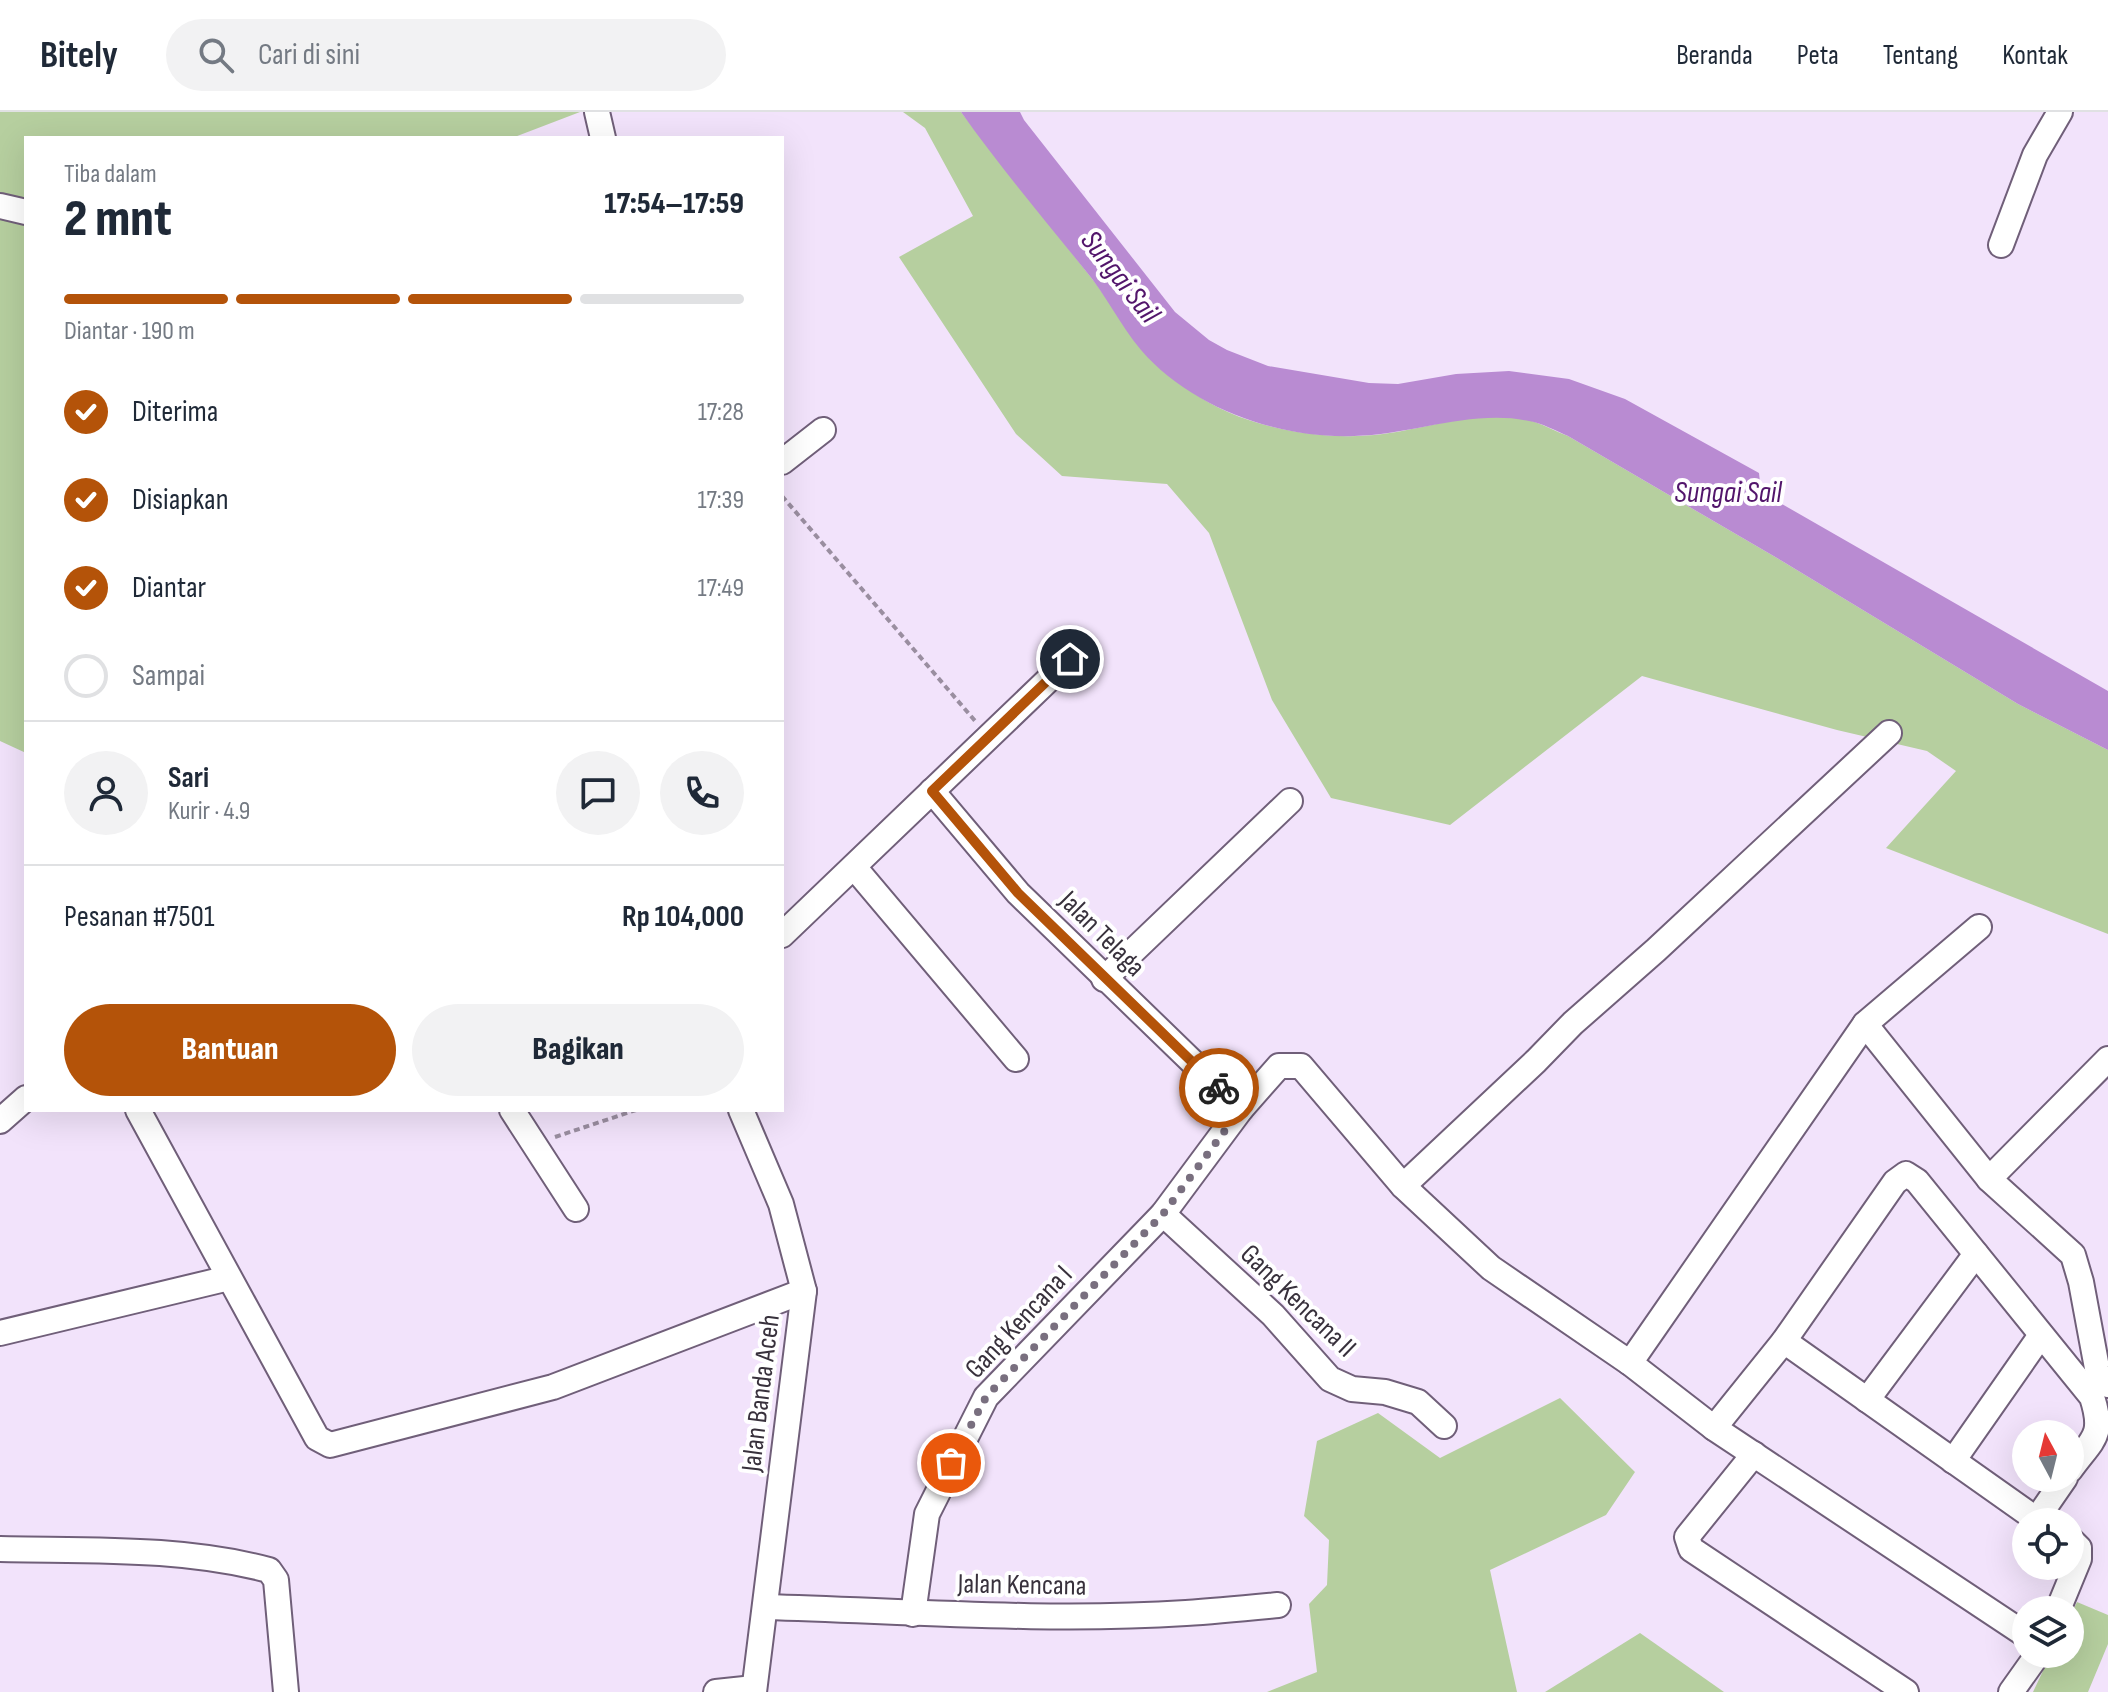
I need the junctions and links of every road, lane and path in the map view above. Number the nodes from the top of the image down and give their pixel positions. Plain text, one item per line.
1 (597, 112) edge
2 (2060, 112) edge
3 (603, 136) edge
4 (0, 206) edge
5 (24, 212) edge
6 (2001, 245) dead end
7 (823, 430) dead end
8 (784, 460) edge
9 (784, 498) edge
10 (1070, 659) dead end
11 (1889, 733) dead end
12 (988, 736) junction
13 (932, 791) junction
14 (1290, 801) dead end
15 (854, 867) junction
16 (1979, 927) dead end
17 (784, 933) edge
18 (1104, 979) junction
19 (1865, 1024) junction
20 (1016, 1059) dead end
21 (2108, 1059) edge
22 (24, 1100) edge
23 (1241, 1109) junction
24 (139, 1112) edge
25 (513, 1112) edge
26 (630, 1112) edge
27 (742, 1112) edge
28 (0, 1121) edge
29 (534, 1144) junction
30 (1989, 1179) junction
31 (1403, 1186) junction
32 (576, 1209) dead end
33 (1163, 1214) junction
34 (1976, 1254) junction
35 (229, 1278) junction
36 (804, 1291) junction
37 (0, 1333) edge
38 (2041, 1335) junction
39 (1784, 1341) junction
40 (1630, 1363) junction
41 (2108, 1385) edge
42 (1867, 1400) junction
43 (1444, 1426) dead end
44 (1714, 1428) junction
45 (2084, 1451) edge
46 (1754, 1454) junction
47 (1953, 1461) junction
48 (2020, 1508) edge
49 (0, 1549) edge
50 (1278, 1605) dead end
51 (766, 1607) junction
52 (913, 1614) junction
53 (2012, 1626) edge
54 (2028, 1668) edge
55 (754, 1690) edge
56 (286, 1692) edge
57 (716, 1692) edge
58 (1906, 1692) edge
59 (2011, 1692) edge

1 - 3 street
2 - 6 street
4 - 5 street
7 - 8 street
9 - 12 path
10 - 12 street
11 - 31 street
12 - 13 street
13 - 15 street
13 - 18 street, Jalan Telaga
14 - 18 street
15 - 17 street
15 - 20 street
16 - 19 street
18 - 23 street, Jalan Telaga
19 - 30 street
19 - 40 street
21 - 30 street
22 - 28 street
23 - 31 street, Gang Kencana I
23 - 33 street, Gang Kencana I
24 - 35 street
25 - 29 street
26 - 29 path
27 - 36 street, Jalan Banda Aceh
29 - 32 street
30 - 41 street
31 - 40 street, Gang Kencana I
33 - 43 street, Gang Kencana II
33 - 52 street, Gang Kencana I
34 - 38 street
34 - 39 street
34 - 42 street
35 - 36 street
35 - 37 street
36 - 51 street, Jalan Banda Aceh
38 - 45 street
38 - 47 street
39 - 42 street
39 - 44 street
40 - 44 street, Gang Kencana I
42 - 47 street
44 - 46 street, Gang Kencana I
46 - 53 street, Gang Kencana I
46 - 58 street
47 - 48 street
49 - 56 street
50 - 52 street, Jalan Kencana
51 - 52 street, Jalan Kencana
51 - 55 street, Jalan Banda Aceh
54 - 59 street
55 - 57 street

